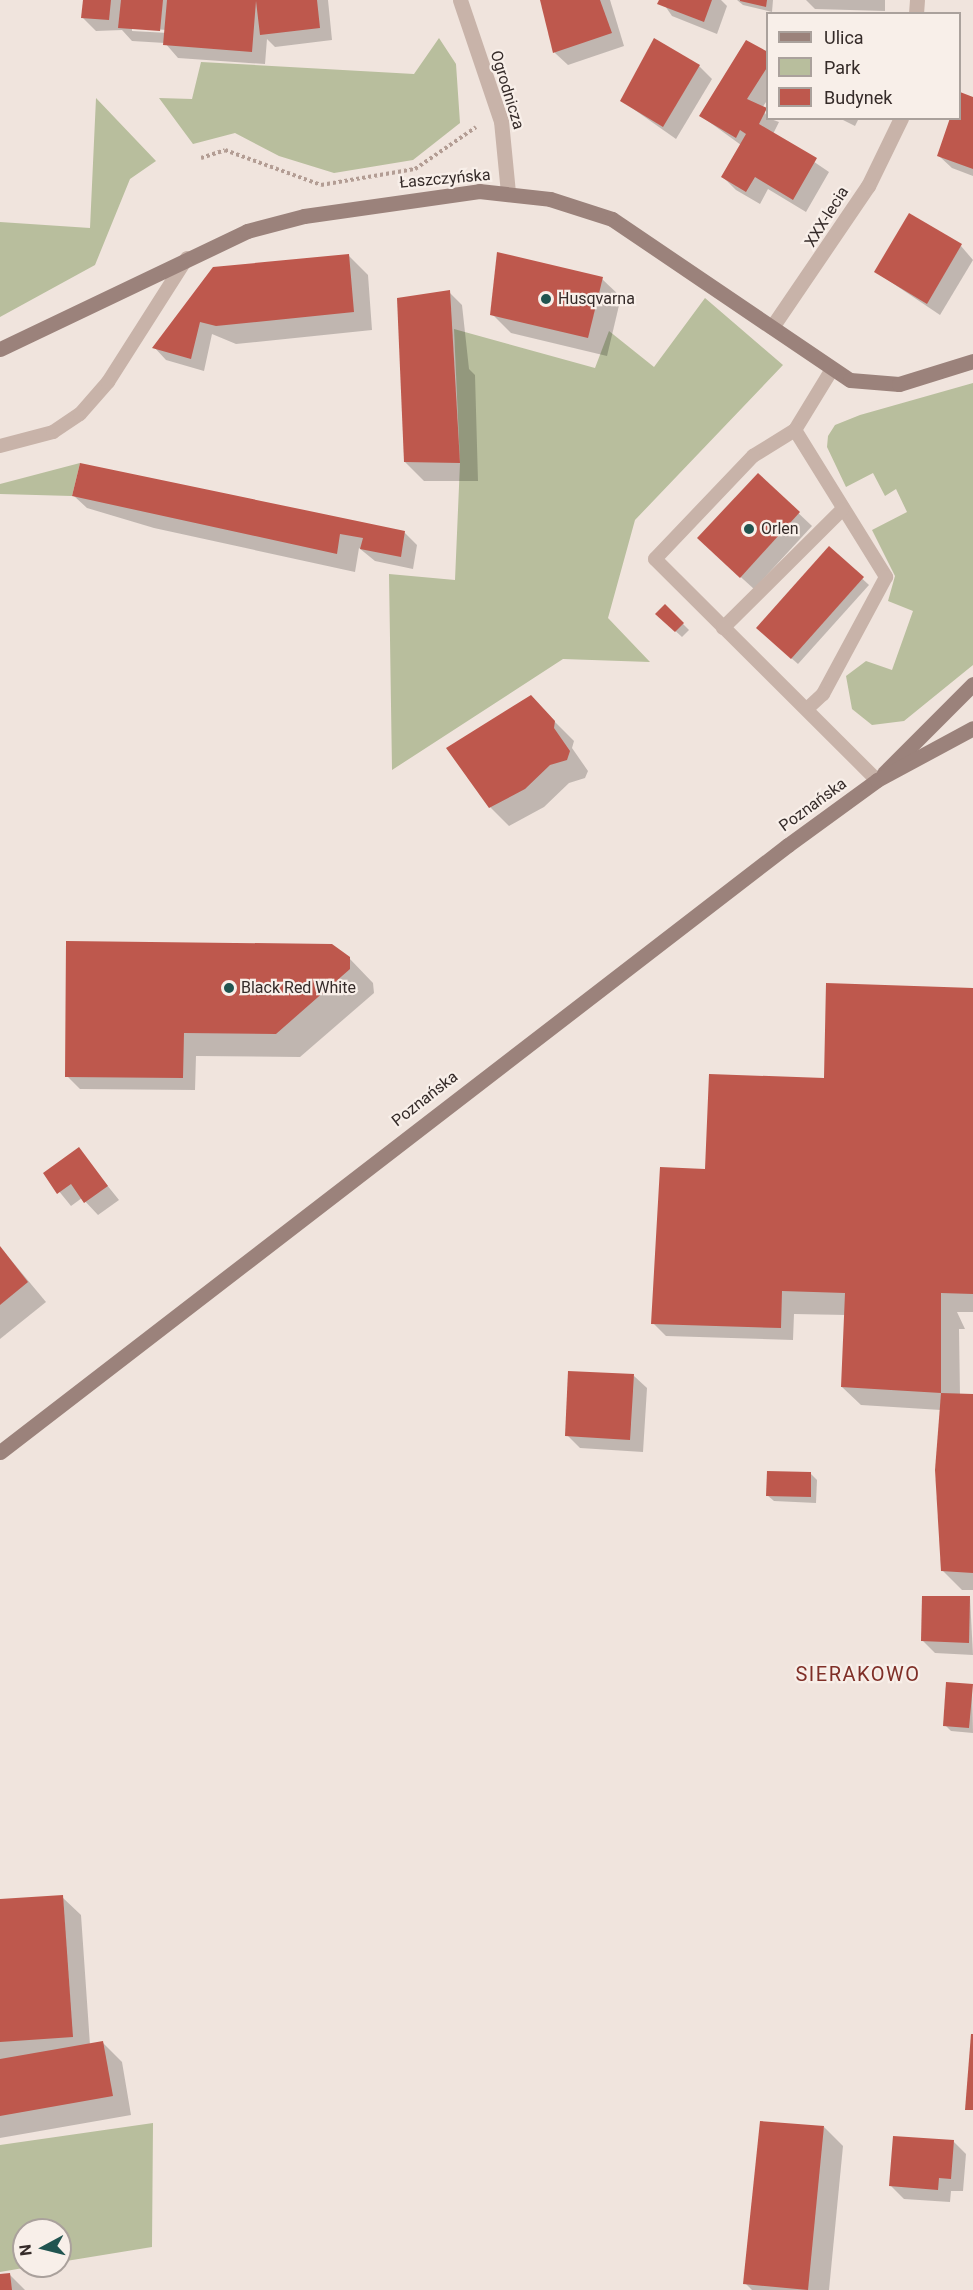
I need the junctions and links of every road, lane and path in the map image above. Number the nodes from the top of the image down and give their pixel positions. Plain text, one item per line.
1 (460, 0) edge
2 (900, 120) edge
3 (482, 125) dead end
4 (201, 158) dead end
5 (508, 192) junction
6 (188, 258) junction
7 (772, 327) junction
8 (0, 349) edge
9 (973, 362) edge
10 (831, 371) junction
11 (795, 430) junction
12 (0, 446) edge
13 (842, 510) junction
14 (723, 628) junction
15 (973, 684) edge
16 (807, 709) junction
17 (973, 728) edge
18 (877, 780) junction
19 (0, 1452) edge

1 - 5 street, Ogrodnicza
2 - 7 street, XXX-lecia
3 - 4 path
5 - 6 main road, Łaszczyńska
5 - 7 main road, Łaszczyńska
6 - 8 main road, Łaszczyńska
6 - 12 lane
7 - 10 main road, Łaszczyńska
9 - 10 main road, Łaszczyńska
10 - 11 lane
11 - 13 lane
11 - 14 lane
13 - 14 lane
13 - 16 lane
14 - 16 lane
15 - 18 main road, Poznańska
16 - 18 lane
17 - 18 main road, Poznańska
18 - 19 main road, Poznańska

